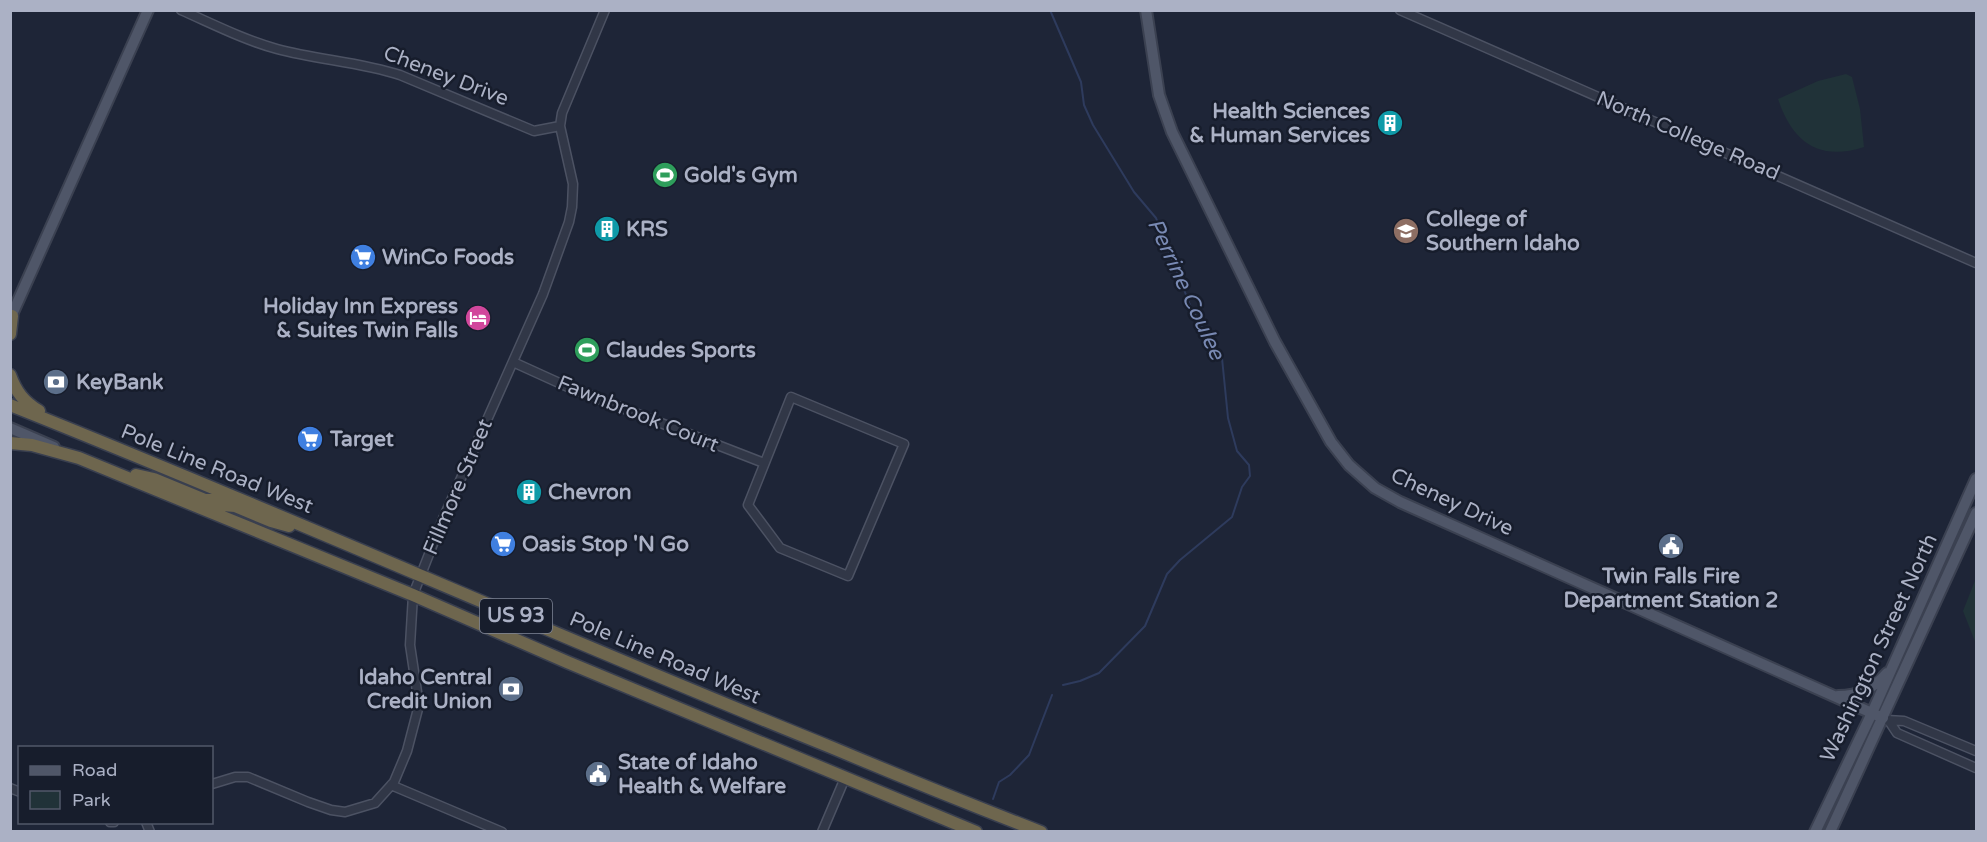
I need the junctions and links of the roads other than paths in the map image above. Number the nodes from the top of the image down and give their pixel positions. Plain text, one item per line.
1 (148, 10) edge
2 (181, 10) edge
3 (605, 10) edge
4 (1146, 10) edge
5 (1400, 10) edge
6 (560, 126) junction
7 (1977, 262) edge
8 (11, 318) edge
9 (10, 334) edge
10 (513, 362) junction
11 (10, 375) edge
12 (10, 405) edge
13 (10, 428) edge
14 (83, 434) junction
15 (10, 443) edge
16 (79, 458) junction
17 (764, 463) junction
18 (105, 469) junction
19 (1977, 479) edge
20 (230, 495) junction
21 (211, 513) junction
22 (1977, 513) edge
23 (330, 537) junction
24 (421, 576) junction
25 (413, 595) junction
26 (1892, 669) junction
27 (1833, 696) junction
28 (1872, 713) junction
29 (1886, 720) junction
30 (1977, 751) edge
31 (1977, 768) edge
32 (845, 778) junction
33 (213, 784) edge
34 (391, 785) junction
35 (502, 831) edge
36 (822, 831) edge
37 (976, 831) edge
38 (1041, 831) edge
39 (1815, 831) edge
40 (1830, 831) edge

1 - 8 main road
2 - 6 street, Cheney Drive
3 - 6 street, Fillmore Street
4 - 27 main road, Cheney Drive
5 - 7 street, North College Road
6 - 10 street, Fillmore Street
8 - 9 highway
10 - 17 street, Fawnbrook Court
10 - 24 street, Fillmore Street
11 - 14 highway
12 - 14 highway, Pole Line Road West / US 93
13 - 16 main road, Pole Line Road West
14 - 20 highway, Pole Line Road West / US 93
15 - 16 highway, US 93
16 - 18 highway, Pole Line Road West / US 93
17 - 17 street
18 - 20 highway
18 - 21 highway, Pole Line Road West / US 93
19 - 26 main road, Washington Street North
20 - 23 highway, Pole Line Road West / US 93
21 - 23 highway
21 - 25 highway, Pole Line Road West / US 93
22 - 29 main road, Washington Street North
23 - 24 highway, Pole Line Road West / US 93
24 - 25 street, Fillmore Street
24 - 38 highway, Pole Line Road West / US 93
25 - 32 highway, Pole Line Road West / US 93
25 - 34 street, Fillmore Street
26 - 27 main road
26 - 28 main road, Washington Street North
27 - 28 main road, Cheney Drive
28 - 29 main road, Cheney Drive
28 - 39 main road, Washington Street North
29 - 30 street
29 - 31 street
29 - 40 main road, Washington Street North
32 - 36 street
32 - 37 highway, Pole Line Road West / US 93
33 - 34 street, Fillmore Street
34 - 35 street

